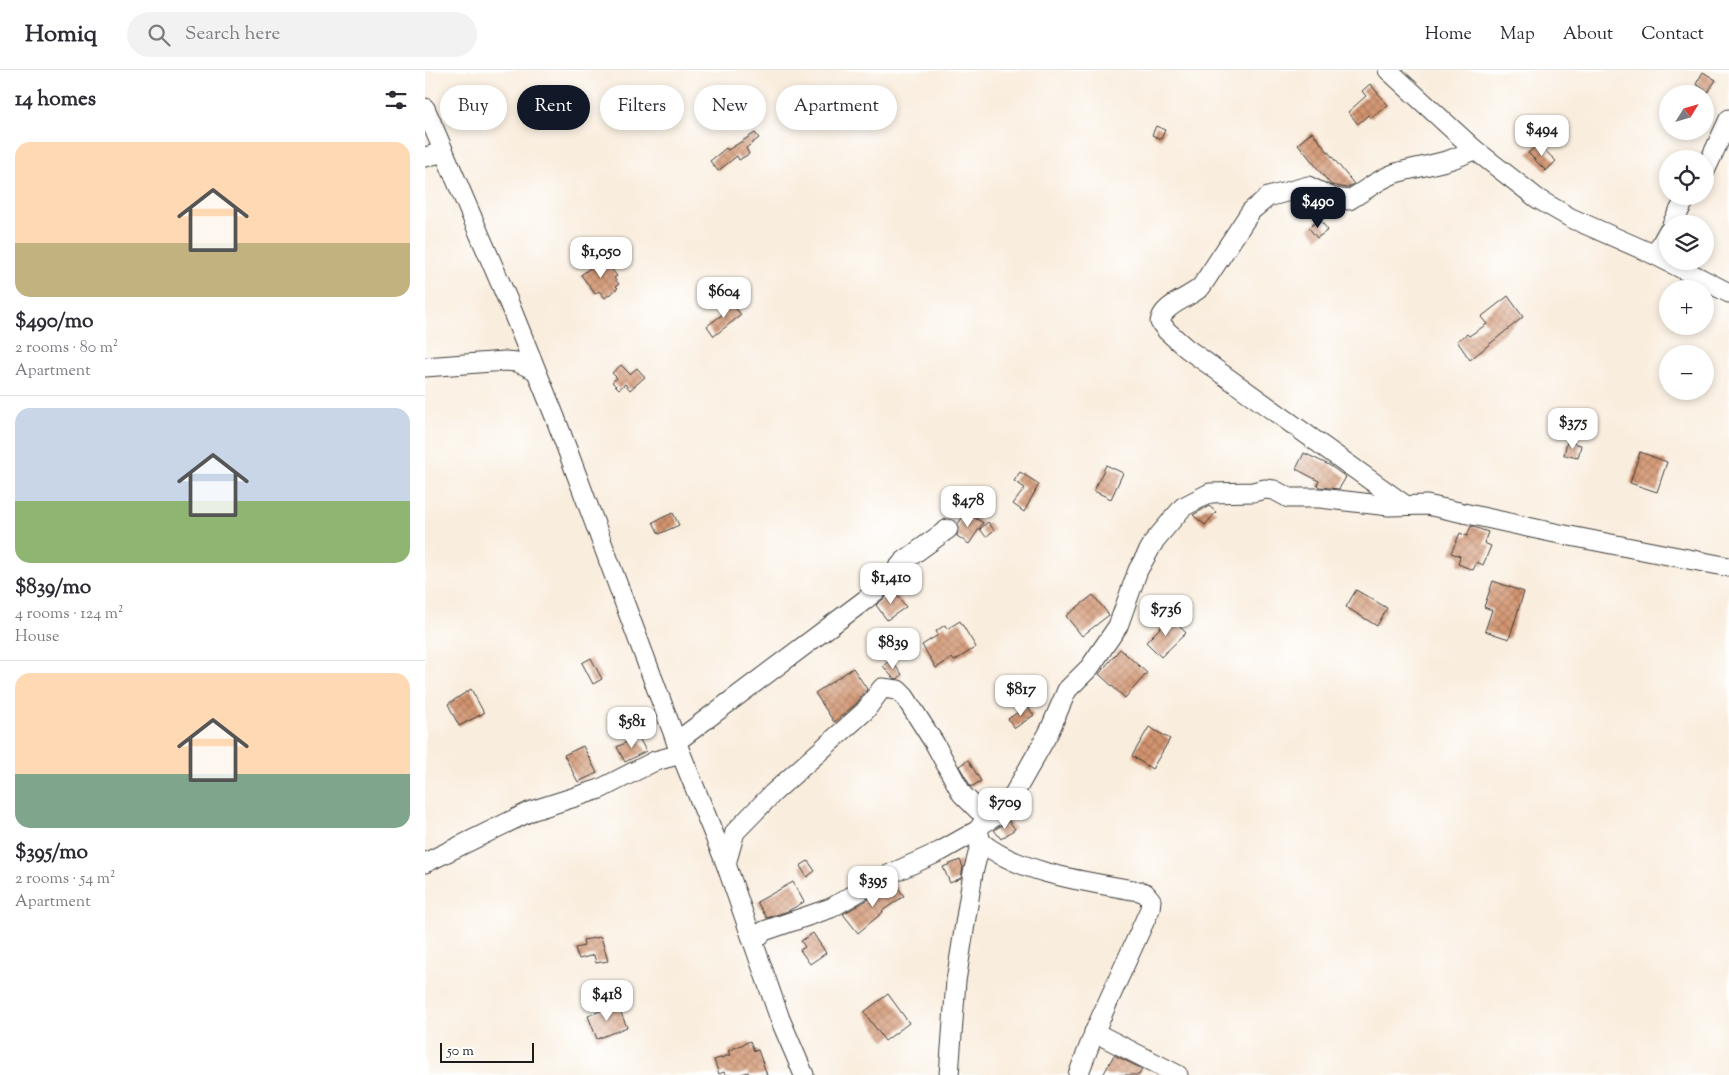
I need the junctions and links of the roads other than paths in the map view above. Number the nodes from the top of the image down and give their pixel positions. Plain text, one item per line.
1 (1388, 70) edge
2 (425, 108) edge
3 (1729, 119) edge
4 (1474, 149) junction
5 (444, 152) junction
6 (1714, 152) edge
7 (425, 157) edge
8 (1659, 248) edge
9 (1655, 255) junction
10 (1729, 293) edge
11 (425, 367) edge
12 (535, 370) junction
13 (1405, 505) junction
14 (948, 529) dead end
15 (1729, 566) edge
16 (679, 748) junction
17 (995, 816) junction
18 (979, 836) junction
19 (425, 863) edge
20 (725, 864) junction
21 (753, 942) junction
22 (1094, 1032) junction
23 (804, 1075) edge
24 (949, 1075) edge
25 (1077, 1075) edge
26 (1177, 1075) edge

1 - 4 street
2 - 5 street
3 - 6 street
4 - 9 street
4 - 13 street
5 - 7 street
5 - 12 street
8 - 9 street
9 - 10 street
11 - 12 street
12 - 16 street
13 - 15 street
13 - 17 street
14 - 16 street
16 - 19 street
16 - 20 street
17 - 18 street
17 - 20 street
18 - 21 street
18 - 22 street
18 - 24 street
20 - 21 street
21 - 23 street
22 - 25 street
22 - 26 street

